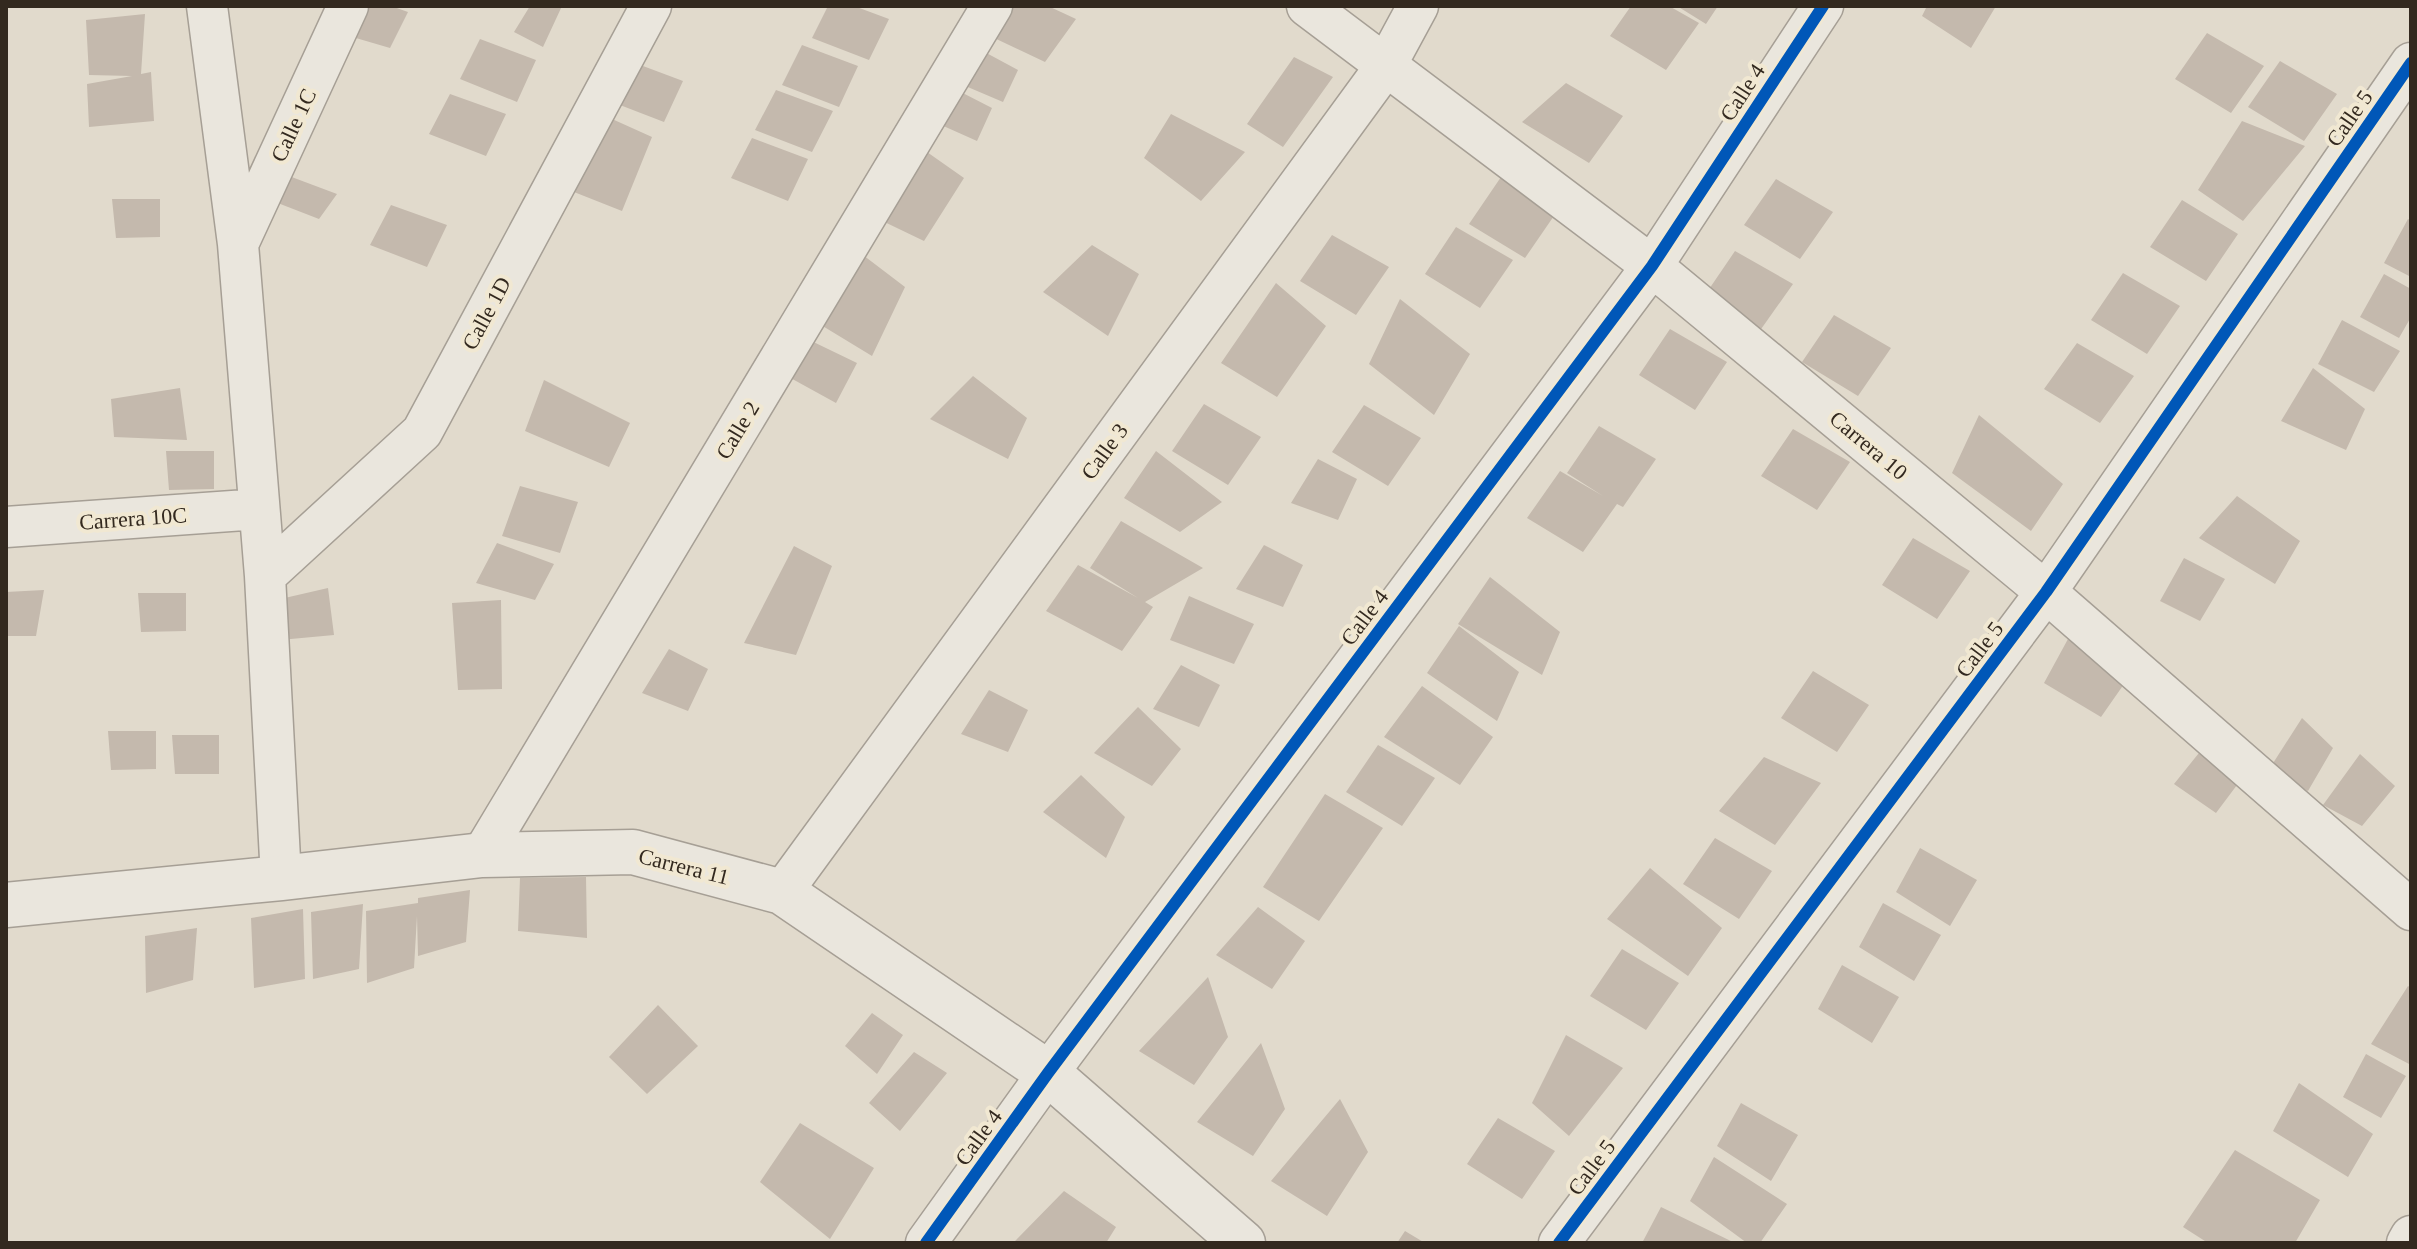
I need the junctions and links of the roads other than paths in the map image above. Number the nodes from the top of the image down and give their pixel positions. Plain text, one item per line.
1 (207, 6) edge
2 (348, 6) edge
3 (651, 6) edge
4 (992, 6) edge
5 (1307, 6) edge
6 (1418, 6) edge
7 (1823, 6) edge
8 (2411, 63) edge
9 (1385, 67) junction
10 (238, 244) junction
11 (1652, 266) junction
12 (259, 509) junction
13 (6, 527) edge
14 (265, 576) junction
15 (2046, 592) junction
16 (482, 855) junction
17 (281, 878) junction
18 (782, 892) junction
19 (6, 905) edge
20 (2411, 910) edge
21 (1048, 1073) junction
22 (2411, 1236) edge
23 (926, 1243) edge
24 (1243, 1243) edge
25 (1559, 1243) edge
26 (2407, 1243) edge

1 - 10 street
2 - 10 street, Calle 1C
3 - 14 street, Calle 1D
4 - 16 street, Calle 2
5 - 9 street, Carrera 10
6 - 9 street, Calle 3
7 - 11 street, Calle 4
8 - 15 street, Calle 5
9 - 11 street, Carrera 10
9 - 18 street, Calle 3
10 - 12 street
11 - 15 street, Carrera 10
11 - 21 street, Calle 4
12 - 13 street, Carrera 10C
12 - 14 street
14 - 17 street
15 - 20 street, Carrera 10
15 - 25 street, Calle 5
16 - 17 street, Carrera 11
16 - 18 street, Carrera 11
17 - 19 street, Carrera 11
18 - 21 street, Carrera 11
21 - 23 street, Calle 4
21 - 24 street, Carrera 11
22 - 26 street

